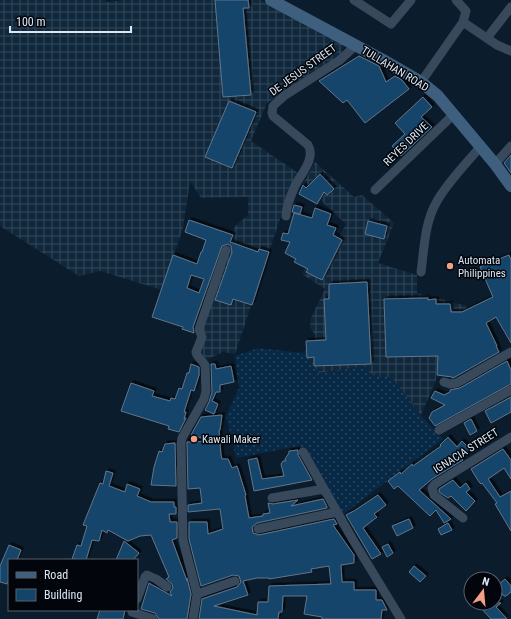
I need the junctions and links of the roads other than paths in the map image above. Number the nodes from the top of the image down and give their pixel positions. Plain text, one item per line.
1 (271, 0) edge
2 (354, 0) edge
3 (411, 0) edge
4 (456, 0) edge
5 (511, 7) edge
6 (463, 22) junction
7 (487, 38) junction
8 (356, 46) junction
9 (511, 51) edge
10 (421, 82) junction
11 (453, 114) junction
12 (480, 147) junction
13 (511, 147) edge
14 (495, 164) junction
15 (511, 186) edge
16 (375, 190) dead end
17 (286, 216) dead end
18 (226, 250) dead end
19 (421, 272) dead end
20 (511, 352) edge
21 (444, 382) dead end
22 (511, 390) edge
23 (439, 430) dead end
24 (511, 437) edge
25 (303, 452) dead end
26 (324, 490) junction
27 (272, 498) dead end
28 (337, 512) junction
29 (463, 518) dead end
30 (258, 529) dead end
31 (235, 581) dead end
32 (167, 587) dead end
33 (197, 594) junction
34 (138, 596) edge
35 (132, 614) edge
36 (153, 619) edge
37 (193, 619) edge
38 (401, 619) edge

1 - 8 main road, TULLAHAN ROAD
2 - 3 street
4 - 6 street
5 - 7 street
6 - 7 street
6 - 10 street
7 - 9 street
8 - 10 main road, TULLAHAN ROAD
8 - 17 street, DE JESUS STREET
10 - 11 main road, TULLAHAN ROAD
11 - 12 main road, TULLAHAN ROAD
11 - 16 street, REYES DRIVE
12 - 14 main road, TULLAHAN ROAD
12 - 19 street
13 - 14 street
14 - 15 main road, TULLAHAN ROAD
18 - 33 street
20 - 21 street
22 - 23 street
24 - 29 street, IGNACIA STREET
25 - 26 street
26 - 27 street
26 - 28 street
28 - 30 street
28 - 38 street
31 - 33 street
32 - 34 street
33 - 37 street
35 - 36 street

